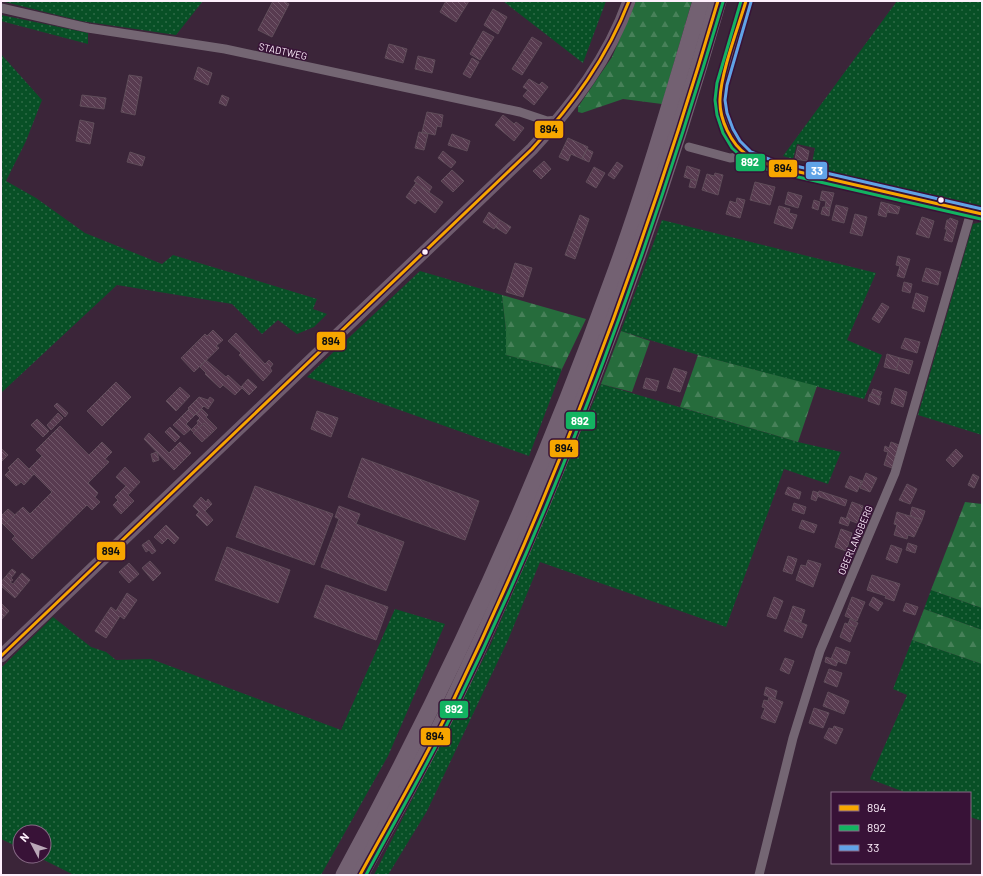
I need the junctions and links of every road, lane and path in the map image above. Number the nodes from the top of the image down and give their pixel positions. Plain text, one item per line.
1 (629, 1) edge
2 (701, 1) edge
3 (718, 1) edge
4 (746, 1) edge
5 (1, 8) edge
6 (559, 120) junction
7 (689, 147) dead end
8 (748, 156) junction
9 (971, 212) junction
10 (982, 214) edge
11 (1, 656) edge
12 (344, 875) edge
13 (360, 875) edge
14 (758, 875) edge

1 - 6 street
2 - 12 highway
3 - 13 highway
4 - 8 street
5 - 6 street, STADTWEG
6 - 11 street
7 - 8 street
8 - 9 street
9 - 10 street
9 - 14 street, OBERLANGBERG

